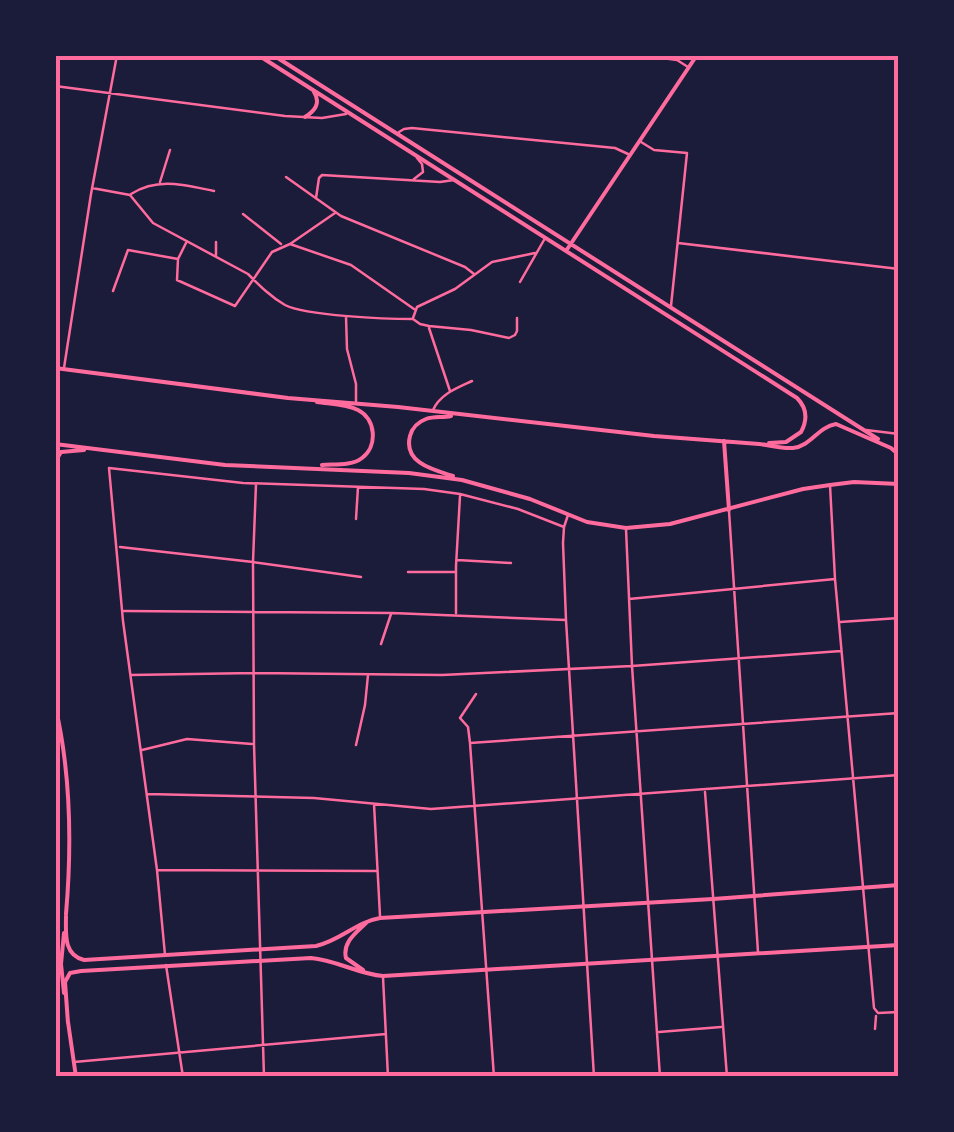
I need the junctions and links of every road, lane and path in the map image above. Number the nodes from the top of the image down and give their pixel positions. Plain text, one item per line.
1 (118, 55) edge
2 (258, 55) edge
3 (273, 55) edge
4 (639, 55) edge
5 (696, 55) edge
6 (688, 67) junction
7 (55, 86) edge
8 (311, 88) junction
9 (110, 93) junction
10 (349, 114) junction
11 (305, 118) junction
12 (398, 134) junction
13 (638, 140) junction
14 (170, 150) dead end
15 (413, 154) junction
16 (629, 154) junction
17 (286, 177) dead end
18 (408, 180) junction
19 (455, 180) junction
20 (160, 183) junction
21 (92, 188) junction
22 (214, 191) dead end
23 (130, 195) junction
24 (316, 200) junction
25 (335, 213) junction
26 (243, 214) dead end
27 (543, 226) junction
28 (557, 235) junction
29 (546, 238) junction
30 (187, 242) junction
31 (216, 242) dead end
32 (678, 243) junction
33 (290, 244) junction
34 (570, 244) junction
35 (283, 246) junction
36 (566, 251) junction
37 (535, 254) junction
38 (216, 257) junction
39 (178, 259) junction
40 (899, 269) edge
41 (474, 274) junction
42 (253, 278) junction
43 (520, 282) dead end
44 (114, 291) dead end
45 (671, 308) junction
46 (415, 310) junction
47 (346, 315) junction
48 (414, 318) junction
49 (517, 318) dead end
50 (428, 326) junction
51 (55, 368) edge
52 (64, 369) junction
53 (472, 381) dead end
54 (450, 391) junction
55 (288, 398) junction
56 (356, 402) junction
57 (432, 411) junction
58 (457, 415) junction
59 (858, 427) junction
60 (899, 434) edge
61 (724, 441) junction
62 (55, 444) edge
63 (759, 444) junction
64 (891, 448) junction
65 (94, 449) junction
66 (899, 453) edge
67 (55, 462) edge
68 (305, 467) junction
69 (462, 480) junction
70 (899, 482) edge
71 (256, 484) junction
72 (358, 485) junction
73 (830, 485) junction
74 (460, 494) junction
75 (729, 510) junction
76 (568, 515) junction
77 (356, 519) dead end
78 (564, 527) junction
79 (626, 528) junction
80 (117, 546) junction
81 (456, 560) junction
82 (253, 562) junction
83 (511, 563) dead end
84 (408, 572) dead end
85 (456, 572) junction
86 (362, 577) dead end
87 (835, 578) junction
88 (733, 589) junction
89 (628, 600) junction
90 (253, 610) junction
91 (122, 611) junction
92 (392, 613) junction
93 (456, 615) junction
94 (899, 618) edge
95 (566, 620) junction
96 (839, 622) junction
97 (381, 644) dead end
98 (842, 651) junction
99 (737, 658) junction
100 (632, 666) junction
101 (568, 669) junction
102 (254, 673) junction
103 (368, 674) junction
104 (130, 675) junction
105 (476, 694) dead end
106 (55, 704) edge
107 (899, 712) edge
108 (451, 714) dead end
109 (460, 716) junction
110 (848, 716) junction
111 (742, 723) junction
112 (636, 732) junction
113 (572, 736) junction
114 (470, 743) junction
115 (254, 744) junction
116 (356, 745) dead end
117 (140, 751) junction
118 (899, 775) edge
119 (853, 779) junction
120 (746, 786) junction
121 (704, 790) junction
122 (146, 794) junction
123 (640, 795) junction
124 (256, 796) junction
125 (576, 800) junction
126 (374, 802) junction
127 (474, 806) junction
128 (156, 870) junction
129 (259, 870) junction
130 (377, 871) junction
131 (899, 885) edge
132 (864, 888) junction
133 (754, 896) junction
134 (713, 899) junction
135 (648, 903) junction
136 (582, 906) junction
137 (482, 912) junction
138 (66, 916) junction
139 (380, 918) junction
140 (370, 920) junction
141 (899, 945) edge
142 (868, 947) junction
143 (260, 950) junction
144 (758, 954) junction
145 (165, 956) junction
146 (717, 956) junction
147 (652, 960) junction
148 (261, 961) junction
149 (166, 965) junction
150 (586, 965) junction
151 (486, 971) junction
152 (372, 974) junction
153 (383, 976) junction
154 (899, 1012) edge
155 (876, 1013) junction
156 (68, 1023) junction
157 (722, 1027) junction
158 (876, 1029) dead end
159 (658, 1032) junction
160 (386, 1034) junction
161 (263, 1044) junction
162 (179, 1051) junction
163 (74, 1062) junction
164 (899, 1074) edge
165 (264, 1076) edge
166 (660, 1076) edge
167 (76, 1077) edge
168 (182, 1077) edge
169 (236, 1077) edge
170 (388, 1077) edge
171 (494, 1077) edge
172 (594, 1077) edge
173 (639, 1077) edge
174 (668, 1077) edge
175 (726, 1077) edge
176 (870, 1077) edge

1 - 9 street
2 - 8 main road
3 - 12 main road
4 - 6 street
5 - 6 main road
6 - 13 main road
7 - 9 street
8 - 10 main road
8 - 11 main road
9 - 11 street
9 - 21 street
10 - 11 street
10 - 15 main road
12 - 16 street
12 - 27 main road
13 - 16 main road
13 - 32 street
14 - 20 street
15 - 18 street
15 - 19 main road
16 - 34 main road
17 - 24 street
18 - 19 street
18 - 24 street
19 - 29 main road
20 - 22 street
20 - 23 street
21 - 23 street
21 - 52 street
23 - 30 street
24 - 25 street
25 - 33 street
25 - 41 street
26 - 35 street
27 - 28 main road
27 - 29 main road
28 - 29 main road
28 - 34 main road
29 - 36 main road
29 - 37 street
30 - 38 street
30 - 39 street
31 - 38 street
32 - 40 street
32 - 45 street
33 - 35 street
33 - 46 street
34 - 36 main road
34 - 45 main road
35 - 42 street
36 - 63 main road
37 - 41 street
37 - 43 street
38 - 42 street
39 - 42 street
39 - 44 street
41 - 46 street
42 - 47 street
45 - 59 main road
46 - 48 street
47 - 48 street
47 - 56 street
48 - 50 street
49 - 50 street
50 - 54 street
51 - 52 main road
52 - 55 main road
53 - 54 street
54 - 57 street
55 - 56 main road
55 - 68 main road
56 - 57 main road
57 - 58 main road
58 - 61 main road
58 - 69 main road
59 - 60 street
59 - 64 main road
61 - 63 main road
61 - 75 main road
62 - 65 main road
63 - 64 main road
64 - 66 main road
65 - 67 main road
65 - 68 main road
68 - 69 main road
69 - 76 main road
70 - 73 main road
71 - 72 street
71 - 80 street
71 - 82 street
72 - 74 street
72 - 77 street
73 - 75 main road
73 - 87 street
74 - 78 street
74 - 81 street
75 - 79 main road
75 - 88 street
76 - 78 street
76 - 79 main road
78 - 95 street
79 - 89 street
80 - 82 street
80 - 91 street
81 - 83 street
81 - 85 street
82 - 86 street
82 - 90 street
84 - 85 street
85 - 93 street
87 - 88 street
87 - 96 street
88 - 89 street
88 - 99 street
89 - 100 street
90 - 91 street
90 - 92 street
90 - 102 street
91 - 104 street
92 - 93 street
92 - 97 street
93 - 95 street
94 - 96 street
95 - 101 street
96 - 98 street
98 - 99 street
98 - 110 street
99 - 100 street
99 - 111 street
100 - 101 street
100 - 112 street
101 - 103 street
101 - 113 street
102 - 103 street
102 - 104 street
102 - 115 street
103 - 116 street
104 - 117 street
105 - 109 street
106 - 138 main road
107 - 110 street
108 - 109 street
109 - 114 street
110 - 111 street
110 - 119 street
111 - 112 street
111 - 120 street
112 - 113 street
112 - 123 street
113 - 114 street
113 - 125 street
114 - 127 street
115 - 117 street
115 - 124 street
117 - 122 street
118 - 119 street
119 - 120 street
119 - 132 street
120 - 121 street
120 - 133 street
121 - 123 street
121 - 134 street
122 - 124 street
122 - 128 street
123 - 125 street
123 - 135 street
124 - 126 street
124 - 129 street
125 - 127 street
125 - 136 street
126 - 127 street
126 - 130 street
127 - 137 street
128 - 129 street
128 - 145 street
129 - 130 street
129 - 143 street
130 - 139 street
131 - 132 main road
132 - 133 main road
132 - 142 street
133 - 134 main road
133 - 144 street
134 - 135 main road
134 - 146 street
135 - 136 main road
135 - 147 street
136 - 137 main road
136 - 150 street
137 - 139 main road
137 - 151 street
138 - 145 main road
138 - 156 main road
139 - 140 main road
140 - 143 main road
140 - 152 main road
141 - 142 main road
142 - 144 main road
142 - 155 street
143 - 145 main road
143 - 148 street
144 - 146 main road
146 - 147 main road
146 - 157 street
147 - 150 main road
147 - 159 street
148 - 149 main road
148 - 152 main road
148 - 161 street
149 - 156 main road
149 - 162 street
150 - 151 main road
150 - 172 street
151 - 153 main road
151 - 171 street
152 - 153 main road
153 - 160 street
154 - 155 street
155 - 158 street
156 - 163 main road
157 - 159 street
157 - 175 street
159 - 166 street
160 - 161 street
160 - 170 street
161 - 162 street
161 - 165 street
162 - 163 street
162 - 168 street
163 - 167 main road
164 - 176 street
165 - 169 street
166 - 173 street
166 - 174 street

